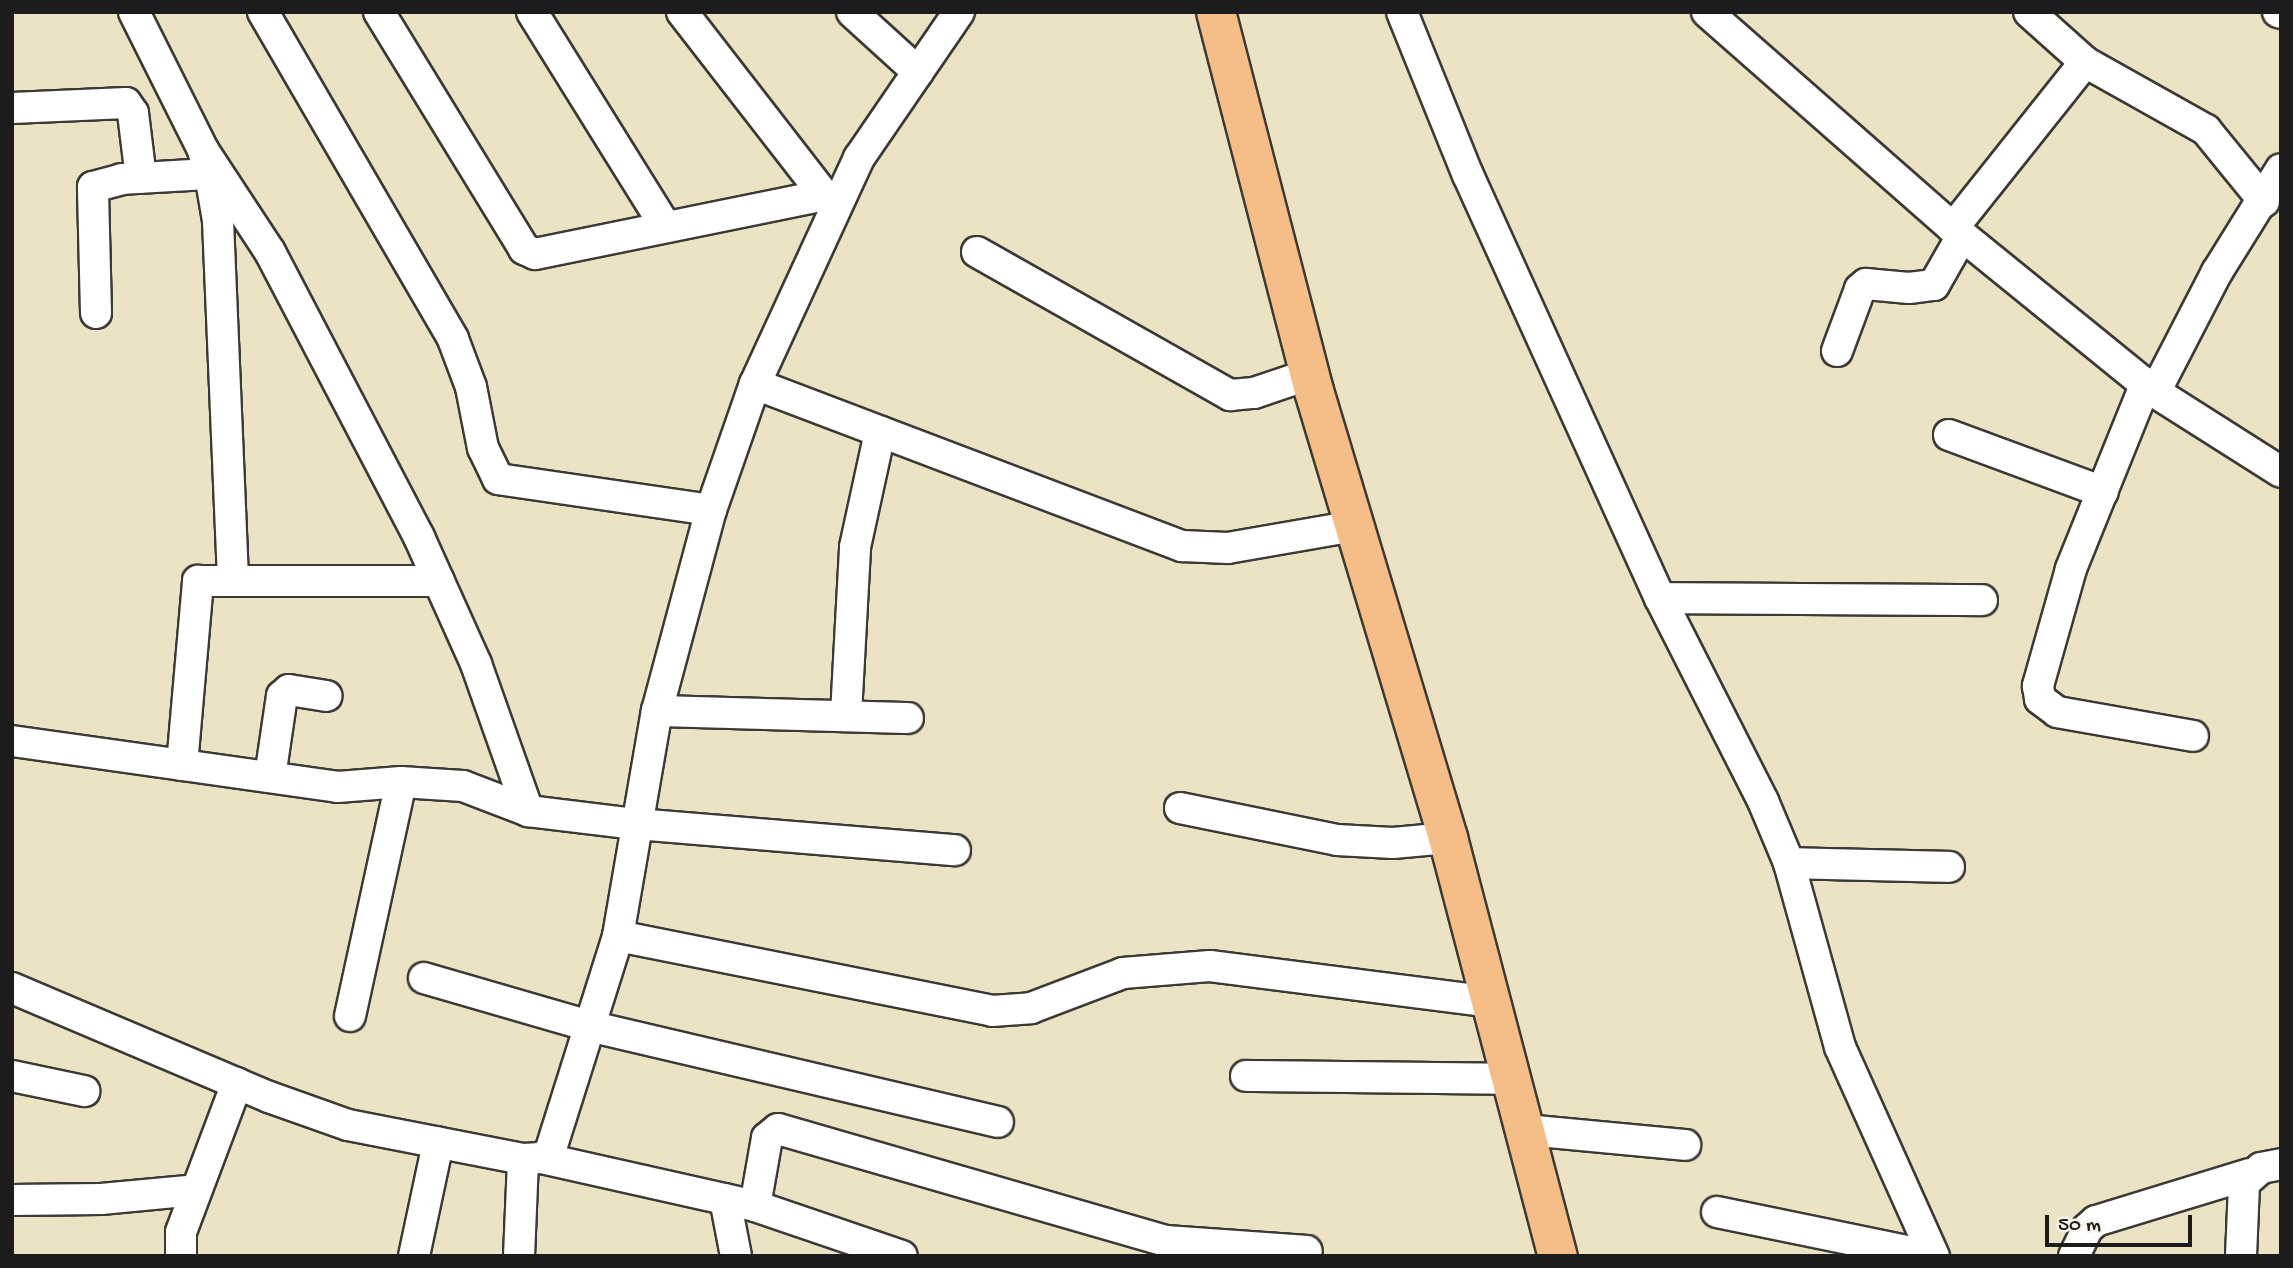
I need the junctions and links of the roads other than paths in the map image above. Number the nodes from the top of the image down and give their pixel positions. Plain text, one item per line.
1 (134, 12) edge
2 (263, 12) edge
3 (379, 12) edge
4 (532, 12) edge
5 (682, 12) edge
6 (852, 12) edge
7 (959, 12) edge
8 (1216, 12) edge
9 (1402, 12) edge
10 (1707, 12) edge
11 (2029, 12) edge
12 (2085, 62) junction
13 (918, 72) junction
14 (12, 108) edge
15 (207, 162) junction
16 (2281, 169) edge
17 (141, 177) junction
18 (2264, 201) junction
19 (826, 202) junction
20 (666, 227) junction
21 (1957, 232) junction
22 (977, 251) dead end
23 (96, 313) dead end
24 (1838, 351) dead end
25 (1310, 374) junction
26 (755, 384) junction
27 (2151, 388) junction
28 (880, 432) junction
29 (1949, 435) dead end
30 (2278, 462) edge
31 (2103, 492) junction
32 (711, 510) junction
33 (1354, 526) junction
34 (233, 580) junction
35 (439, 581) junction
36 (1660, 598) junction
37 (1982, 600) dead end
38 (327, 696) dead end
39 (657, 710) junction
40 (846, 715) junction
41 (908, 718) dead end
42 (2193, 736) dead end
43 (12, 741) edge
44 (182, 765) junction
45 (270, 777) junction
46 (401, 782) junction
47 (1180, 808) dead end
48 (528, 811) junction
49 (636, 824) junction
50 (1448, 838) junction
51 (955, 850) dead end
52 (1789, 863) junction
53 (1949, 867) dead end
54 (618, 936) junction
55 (424, 978) dead end
56 (12, 988) edge
57 (1491, 1002) junction
58 (350, 1016) dead end
59 (589, 1026) junction
60 (12, 1076) edge
61 (1246, 1076) dead end
62 (1513, 1079) junction
63 (237, 1083) junction
64 (84, 1091) dead end
65 (998, 1122) dead end
66 (1527, 1130) junction
67 (438, 1143) junction
68 (1685, 1145) dead end
69 (532, 1159) junction
70 (2281, 1164) edge
71 (2250, 1174) junction
72 (196, 1190) junction
73 (725, 1199) junction
74 (12, 1200) edge
75 (755, 1206) junction
76 (1717, 1212) dead end
77 (1307, 1251) dead end
78 (181, 1256) edge
79 (414, 1256) edge
80 (519, 1256) edge
81 (736, 1256) edge
82 (902, 1256) edge
83 (1558, 1256) edge
84 (1933, 1256) edge
85 (2074, 1256) edge
86 (2241, 1256) edge

1 - 15 street
2 - 32 street
3 - 20 street
4 - 20 street
5 - 19 street
6 - 13 street
7 - 13 street
8 - 25 highway
9 - 36 street
10 - 21 street
11 - 12 street
12 - 18 street
12 - 21 street
13 - 19 street
14 - 17 street
15 - 17 street
15 - 34 street
15 - 35 street
16 - 18 street
17 - 23 street
18 - 27 street
19 - 20 street
19 - 26 street
21 - 24 street
21 - 27 street
22 - 25 street
25 - 33 highway
26 - 28 street
26 - 32 street
27 - 30 street
27 - 31 street
28 - 33 street
28 - 40 street
29 - 31 street
31 - 42 street
32 - 39 street
33 - 50 highway
34 - 35 street
34 - 44 street
35 - 48 street
36 - 37 street
36 - 52 street
38 - 45 street
39 - 40 street
39 - 49 street
40 - 41 street
43 - 44 street
44 - 45 street
45 - 46 street
46 - 48 street
46 - 58 street
47 - 50 street
48 - 49 street
49 - 51 street
49 - 54 street
50 - 57 highway
52 - 53 street
52 - 84 street
54 - 57 street
54 - 59 street
55 - 59 street
56 - 63 street
57 - 62 highway
59 - 65 street
59 - 69 street
60 - 64 street
61 - 62 street
62 - 66 highway
63 - 67 street
63 - 72 street
66 - 68 street
66 - 83 highway
67 - 69 street
67 - 79 street
69 - 73 street
69 - 80 street
70 - 71 street
71 - 85 street
71 - 86 street
72 - 74 street
72 - 78 street
73 - 75 street
73 - 81 street
75 - 77 street
75 - 82 street
76 - 84 street

